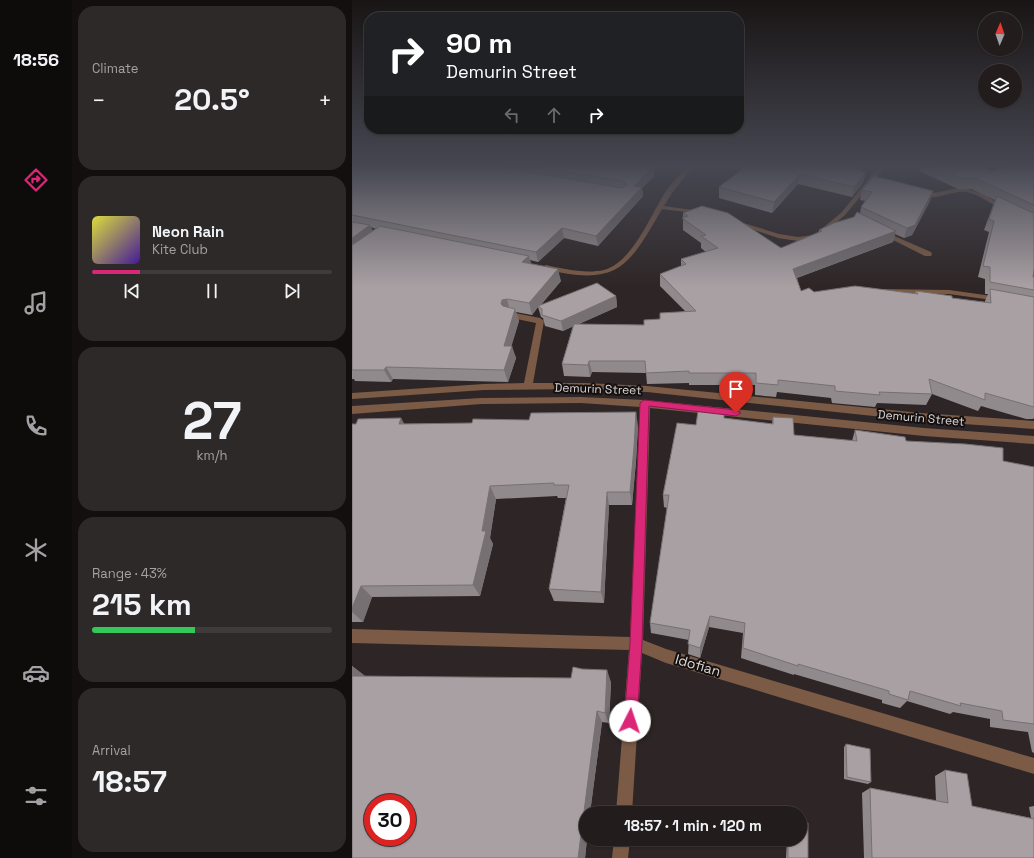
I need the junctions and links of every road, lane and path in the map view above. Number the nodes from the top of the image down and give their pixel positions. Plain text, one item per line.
1 (850, 206) edge
2 (999, 206) edge
3 (661, 207) joint
4 (1009, 211) edge
5 (843, 214) junction
6 (708, 215) edge
7 (850, 217) edge
8 (729, 221) edge
9 (879, 231) edge
10 (928, 254) dead end
11 (535, 265) edge
12 (875, 291) edge
13 (1006, 300) edge
14 (510, 315) edge
15 (528, 386) junction
16 (352, 396) edge
17 (644, 403) junction
18 (352, 410) edge
19 (1034, 425) edge
20 (1034, 440) edge
21 (352, 636) edge
22 (636, 644) junction
23 (1034, 766) edge
24 (624, 806) edge
25 (621, 846) edge
26 (620, 858) edge

1 - 5 street
2 - 4 street
3 - 6 street
3 - 11 street
5 - 7 street
5 - 8 street
9 - 10 street
12 - 13 street
14 - 15 street
15 - 16 street, Demurin Street
15 - 19 street, Demurin Street
17 - 18 street, Demurin Street
17 - 20 street, Demurin Street
17 - 22 street
21 - 22 street, Idofian
22 - 23 street, Idofian
22 - 24 street
25 - 26 street

